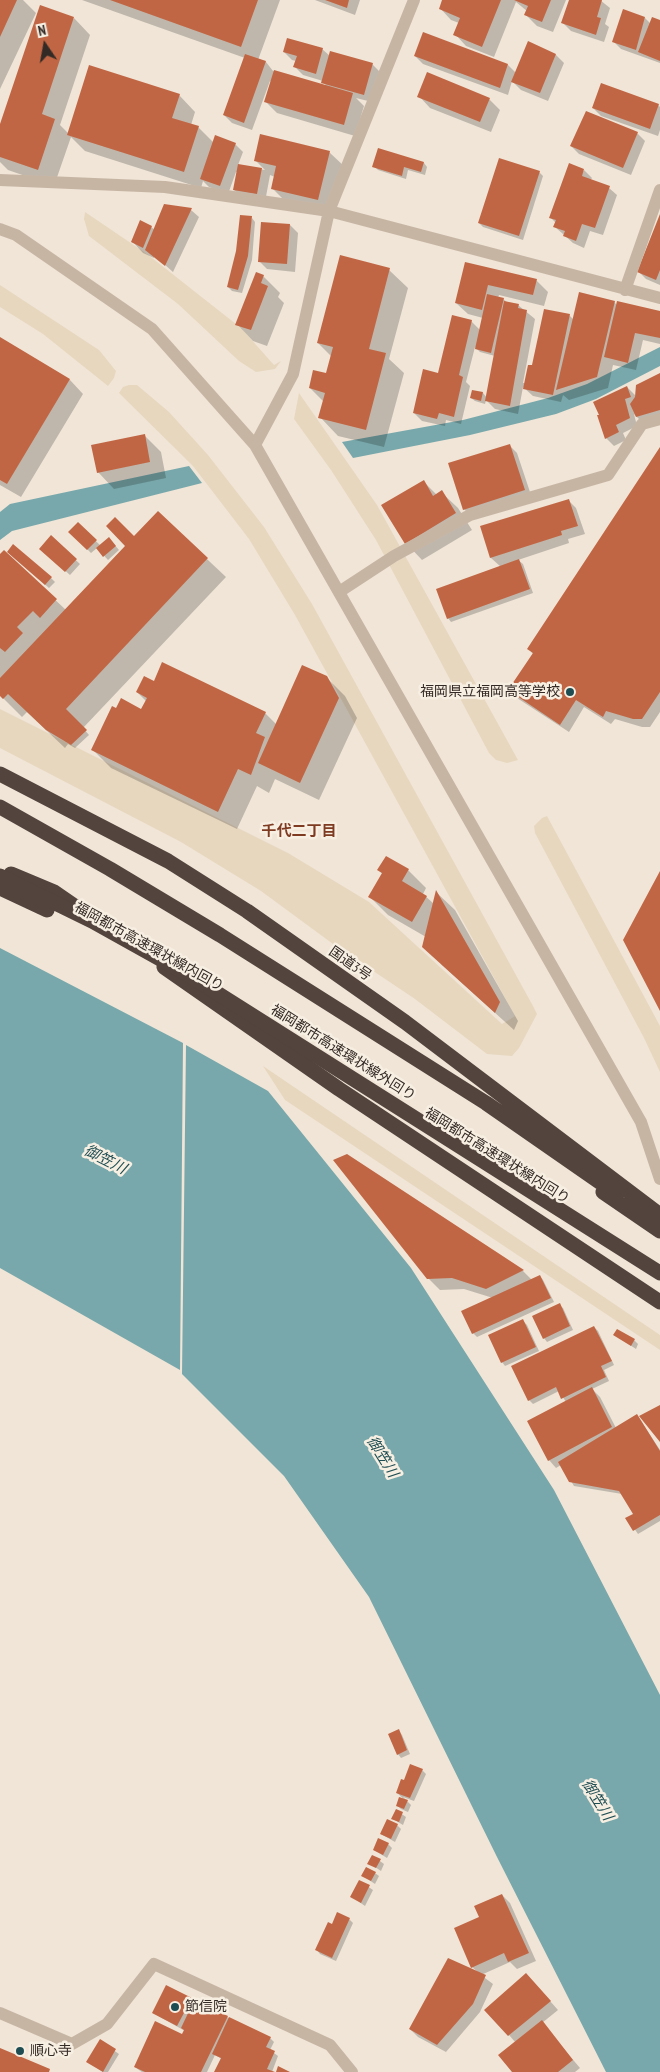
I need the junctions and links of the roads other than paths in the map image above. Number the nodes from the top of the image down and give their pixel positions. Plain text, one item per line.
1 (414, 0) edge
2 (0, 180) edge
3 (660, 190) edge
4 (329, 211) junction
5 (0, 229) edge
6 (625, 290) junction
7 (660, 298) edge
8 (660, 419) edge
9 (255, 445) junction
10 (339, 592) junction
11 (0, 774) edge
12 (0, 807) edge
13 (0, 818) edge
14 (0, 870) edge
15 (0, 876) edge
16 (0, 888) edge
17 (660, 1179) edge
18 (660, 1215) edge
19 (660, 1224) edge
20 (660, 1231) edge
21 (660, 1273) edge
22 (660, 1280) edge
23 (660, 1302) edge
24 (0, 2013) edge
25 (352, 2072) edge

1 - 4 street
2 - 4 street
3 - 6 street
4 - 6 street
4 - 9 street
5 - 9 street
6 - 7 street
8 - 10 street
9 - 10 street
10 - 17 street
11 - 18 highway, 国道3号
12 - 19 highway
13 - 20 highway
14 - 23 highway
15 - 21 highway, 福岡都市高速環状線外回り, bridge
16 - 22 highway, 福岡都市高速環状線内回り, bridge
24 - 25 street

